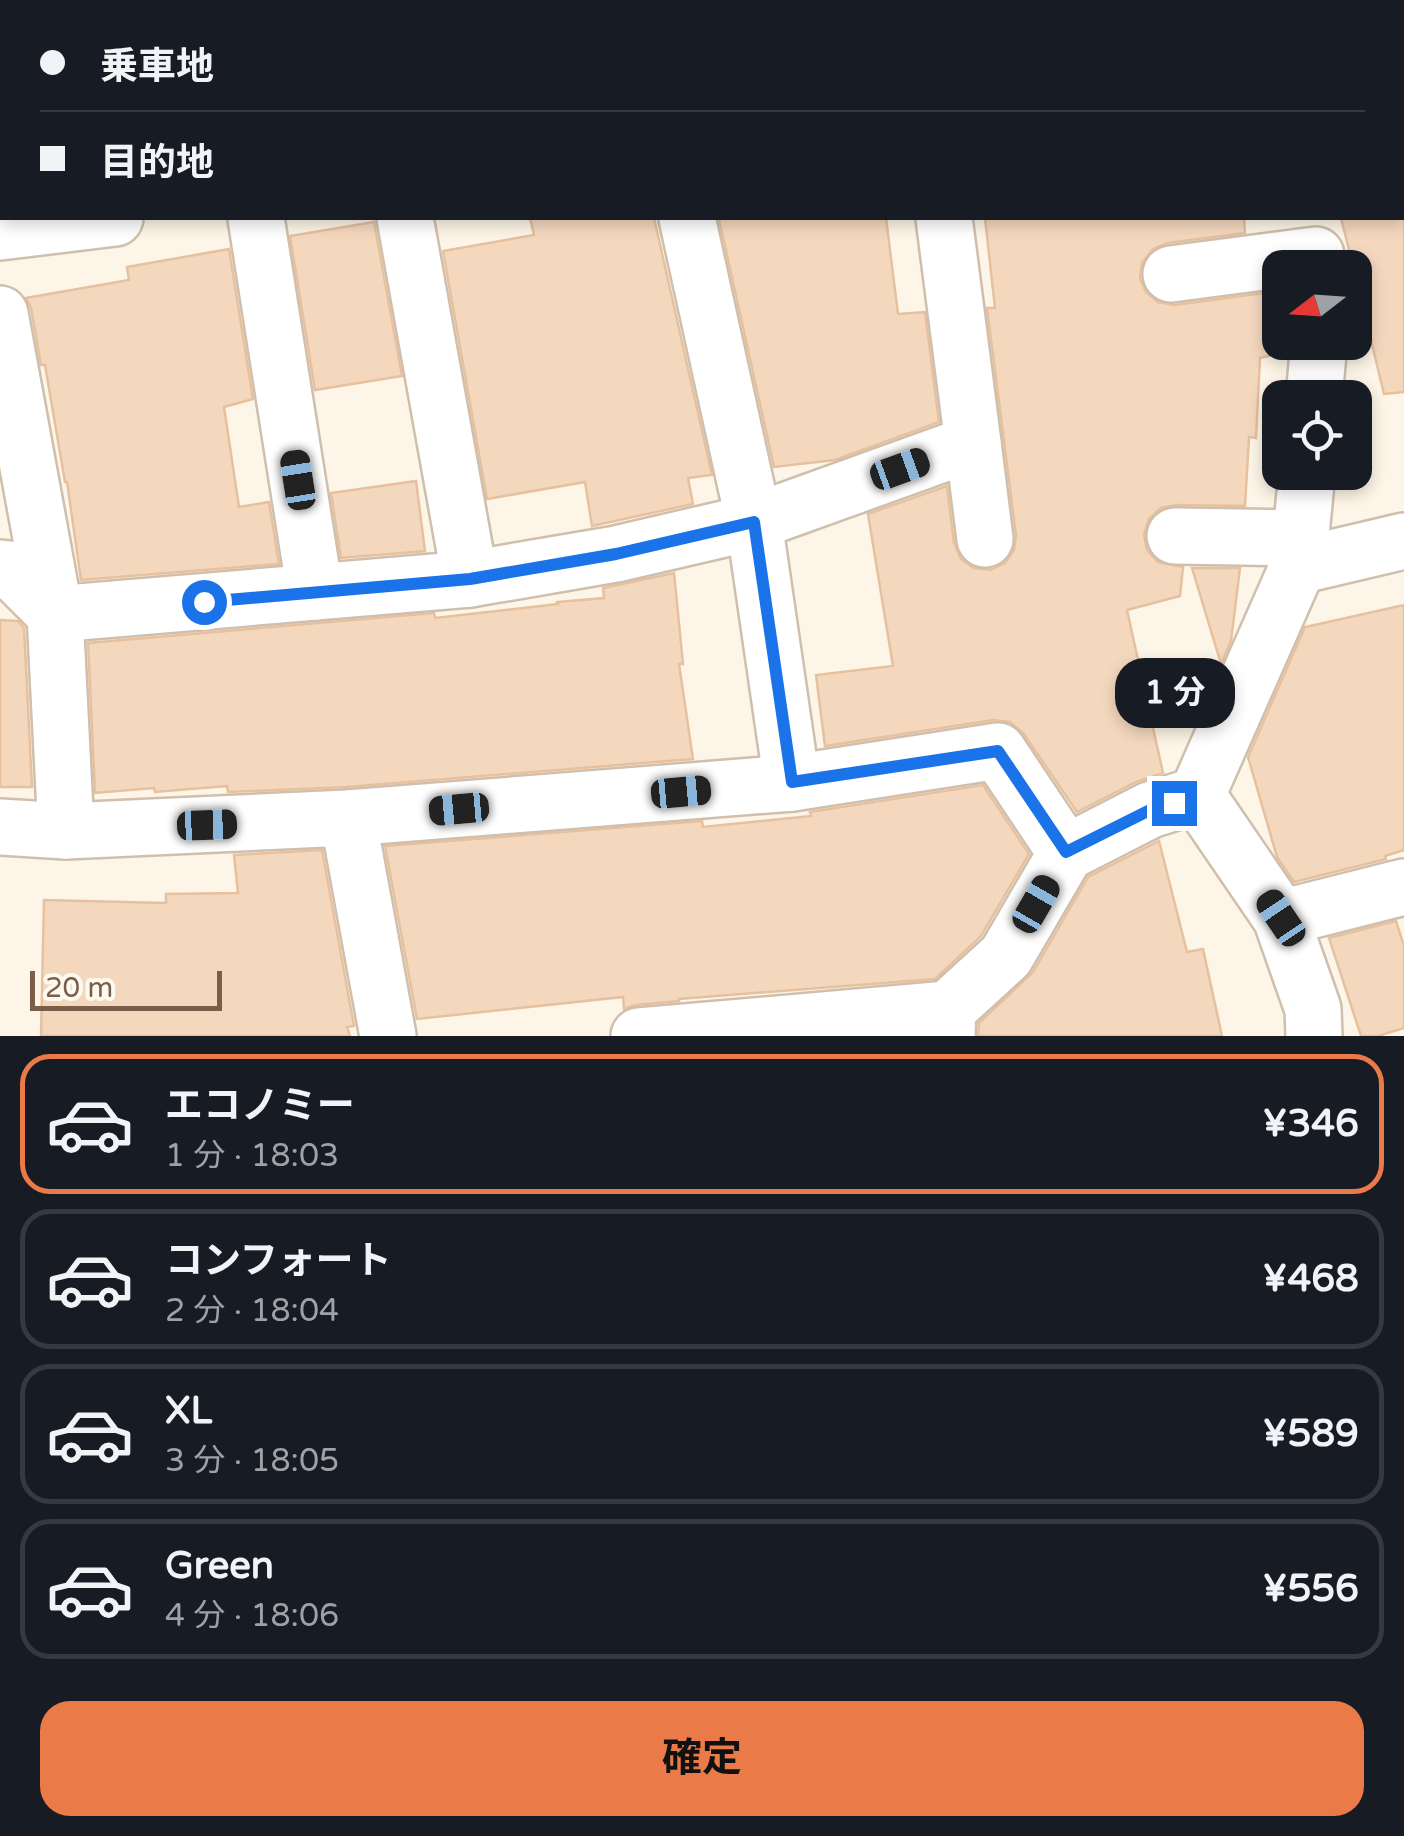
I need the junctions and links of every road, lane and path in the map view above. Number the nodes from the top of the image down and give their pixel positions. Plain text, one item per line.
1 (99, 220) edge
2 (256, 220) edge
3 (405, 220) edge
4 (687, 220) edge
5 (944, 220) edge
6 (0, 232) edge
7 (1315, 247) edge
8 (1172, 274) dead end
9 (0, 314) edge
10 (973, 443) junction
11 (1305, 490) edge
12 (754, 522) junction
13 (1175, 536) dead end
14 (985, 539) dead end
15 (1404, 542) edge
16 (1300, 552) junction
17 (0, 568) edge
18 (470, 579) junction
19 (315, 592) junction
20 (56, 614) junction
21 (792, 782) junction
22 (1197, 795) junction
23 (348, 818) junction
24 (0, 826) edge
25 (66, 832) junction
26 (1066, 852) junction
27 (1404, 886) edge
28 (1281, 918) junction
29 (947, 1023) edge
30 (388, 1036) edge
31 (639, 1036) edge
32 (1314, 1036) edge

1 - 6 street
2 - 19 street
3 - 18 street
4 - 12 street
5 - 10 street
7 - 8 street
9 - 20 street
10 - 12 street
10 - 14 street
11 - 16 street
12 - 18 street
12 - 21 street
13 - 16 street
15 - 16 street
16 - 22 street
17 - 20 street
18 - 19 street
19 - 20 street
20 - 25 street
21 - 23 street
21 - 26 street
22 - 26 street
22 - 28 street
23 - 25 street
23 - 30 street
24 - 25 street
26 - 29 street
27 - 28 street
28 - 32 street
29 - 31 street

